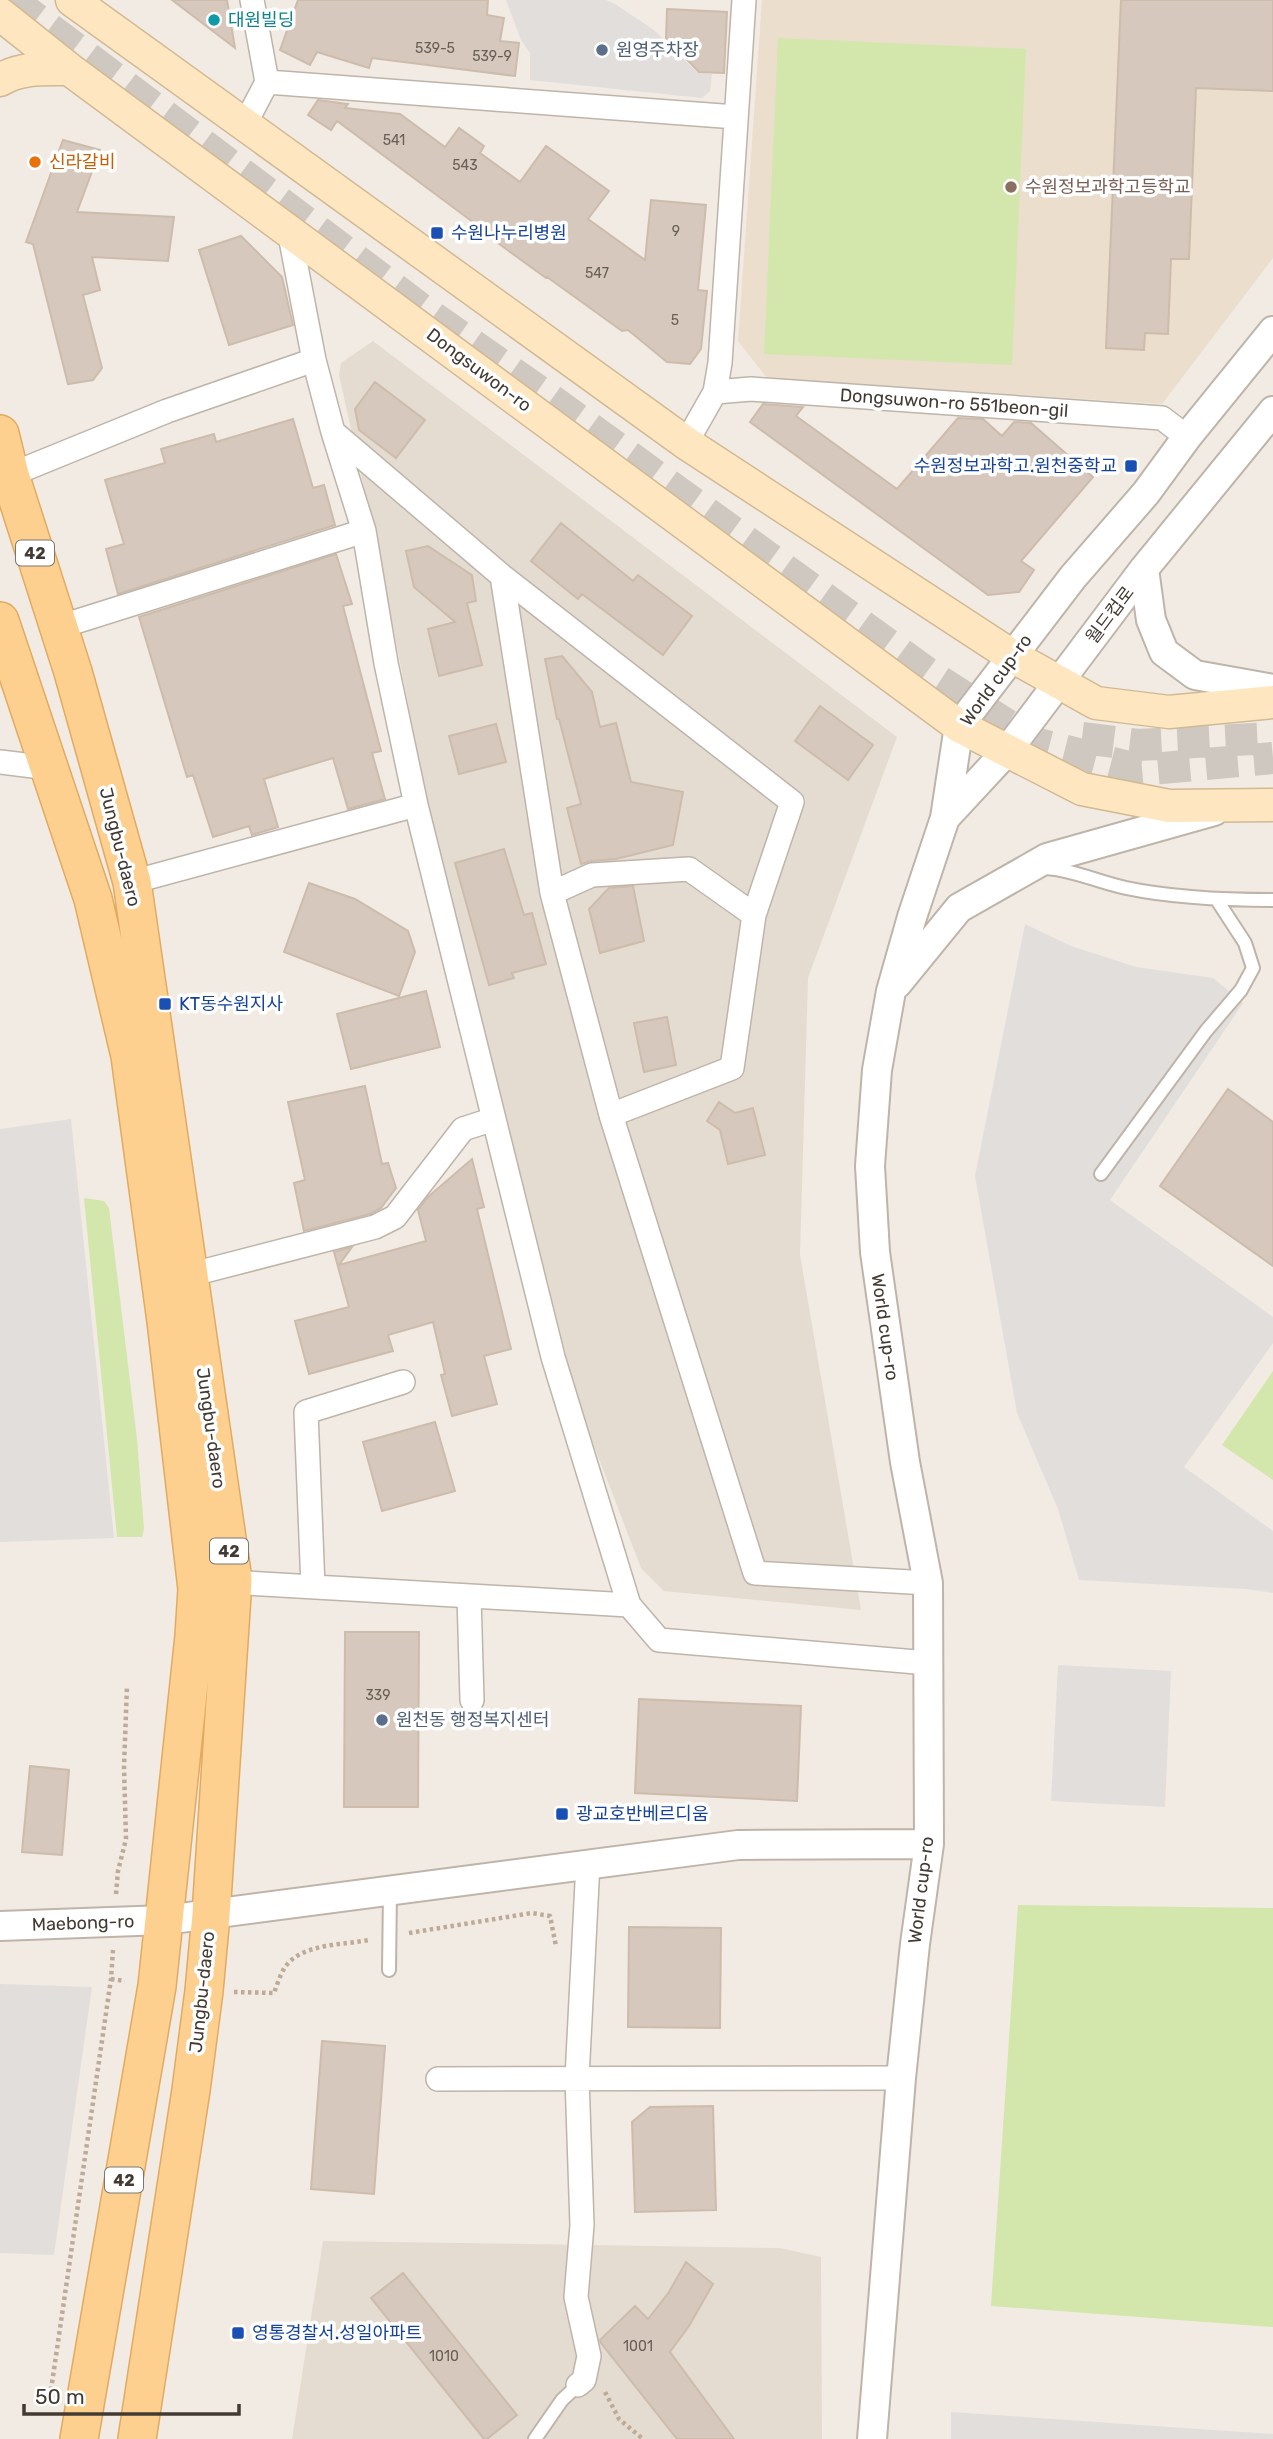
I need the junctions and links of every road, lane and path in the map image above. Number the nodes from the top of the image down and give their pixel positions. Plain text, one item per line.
1 (72, 0) edge
2 (251, 0) edge
3 (744, 0) edge
4 (0, 14) edge
5 (69, 69) junction
6 (0, 80) edge
7 (267, 82) junction
8 (745, 116) junction
9 (244, 126) junction
10 (289, 230) junction
11 (1273, 331) edge
12 (314, 360) junction
13 (715, 393) junction
14 (1273, 411) edge
15 (333, 432) junction
16 (0, 434) edge
17 (1187, 436) junction
18 (686, 443) junction
19 (10, 475) junction
20 (364, 531) junction
21 (1144, 569) junction
22 (502, 576) junction
23 (0, 621) edge
24 (59, 627) junction
25 (1012, 656) junction
26 (1058, 682) junction
27 (1273, 689) edge
28 (1273, 702) edge
29 (959, 726) junction
30 (1007, 751) junction
31 (0, 762) edge
32 (49, 768) junction
33 (416, 805) junction
34 (1273, 805) edge
35 (1233, 806) junction
36 (945, 818) junction
37 (1032, 867) junction
38 (132, 881) junction
39 (552, 893) junction
40 (1217, 900) junction
41 (1273, 900) edge
42 (754, 915) junction
43 (891, 991) junction
44 (611, 1115) junction
45 (494, 1119) junction
46 (1101, 1174) dead end
47 (189, 1275) junction
48 (403, 1382) dead end
49 (233, 1580) junction
50 (928, 1583) junction
51 (313, 1587) junction
52 (469, 1596) junction
53 (629, 1605) junction
54 (928, 1663) junction
55 (127, 1686) dead end
56 (472, 1700) dead end
57 (929, 1844) junction
58 (588, 1863) junction
59 (118, 1871) dead end
60 (390, 1891) junction
61 (532, 1913) dead end
62 (211, 1914) junction
63 (165, 1920) junction
64 (0, 1926) edge
65 (390, 1936) junction
66 (101, 1949) dead end
67 (389, 1970) dead end
68 (274, 1993) dead end
69 (577, 2078) junction
70 (901, 2078) junction
71 (438, 2079) dead end
72 (140, 2082) junction
73 (191, 2091) junction
74 (578, 2385) junction
75 (50, 2398) dead end
76 (79, 2439) edge
77 (137, 2439) edge
78 (535, 2439) edge
79 (643, 2439) edge
80 (872, 2439) edge

1 - 9 main road
2 - 7 street
3 - 8 street
4 - 5 main road, Dongsuwon-ro
5 - 6 main road
5 - 10 main road, Dongsuwon-ro
7 - 8 street
7 - 9 street
8 - 13 street
9 - 18 main road
10 - 12 street
10 - 29 main road, Dongsuwon-ro
11 - 17 street, World cup-ro
12 - 15 street
12 - 19 street
13 - 17 street, Dongsuwon-ro 551beon-gil
13 - 18 street
14 - 21 street, 월드컵로
15 - 20 street
15 - 22 street
16 - 19 main road, Jungbu-daero / 42
17 - 25 street, World cup-ro
18 - 25 main road
19 - 24 main road, Jungbu-daero / 42
20 - 24 street
20 - 33 street
21 - 26 street, 월드컵로
21 - 27 street
22 - 39 street
22 - 42 street
23 - 32 main road, Jungbu-daero / 42
24 - 38 main road, Jungbu-daero / 42
25 - 26 main road
25 - 29 street, World cup-ro
26 - 28 main road
26 - 30 street, 월드컵로
29 - 30 main road, Dongsuwon-ro
29 - 36 street, World cup-ro
30 - 35 main road, Dongsuwon-ro
30 - 36 street, 월드컵로
31 - 32 street
32 - 63 main road, Jungbu-daero / 42
33 - 38 street
33 - 45 street
34 - 35 main road, Dongsuwon-ro
35 - 37 street
36 - 43 street, World cup-ro
37 - 40 lane
37 - 43 street
38 - 47 main road, Jungbu-daero / 42
39 - 42 street
39 - 44 street
40 - 41 lane
40 - 46 lane
42 - 44 street
43 - 50 street, World cup-ro
44 - 50 street
45 - 47 street
45 - 53 street
47 - 49 main road, Jungbu-daero / 42
48 - 51 street
49 - 51 street
49 - 62 main road, Jungbu-daero / 42
50 - 54 street, World cup-ro
51 - 52 street
52 - 53 street
52 - 56 street
53 - 54 street
54 - 57 street, World cup-ro
55 - 59 path
57 - 58 street, Maebong-ro
57 - 70 street, World cup-ro
58 - 60 street, Maebong-ro
58 - 69 street
60 - 62 street, Maebong-ro
60 - 65 lane
61 - 65 path
62 - 63 street, Maebong-ro
62 - 73 main road, Jungbu-daero / 42
63 - 64 street, Maebong-ro
63 - 72 main road, Jungbu-daero / 42
65 - 67 lane
65 - 68 path
66 - 75 path
69 - 70 street
69 - 71 street
69 - 74 street
70 - 80 street, World cup-ro
72 - 73 main road
72 - 76 main road, Jungbu-daero / 42
73 - 77 main road, Jungbu-daero / 42
74 - 78 lane
74 - 79 path

